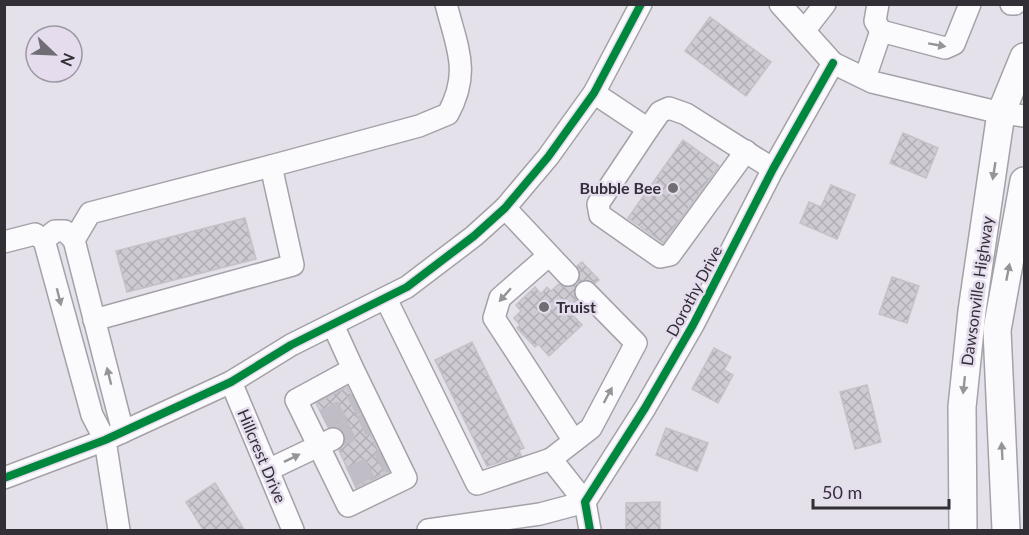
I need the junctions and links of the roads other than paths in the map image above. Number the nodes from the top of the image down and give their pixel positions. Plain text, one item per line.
1 (446, 4) edge
2 (641, 4) edge
3 (780, 4) edge
4 (825, 4) edge
5 (878, 4) edge
6 (970, 4) edge
7 (804, 31) junction
8 (881, 31) junction
9 (1024, 57) edge
10 (833, 63) junction
11 (865, 78) junction
12 (594, 93) junction
13 (1013, 114) edge
14 (648, 129) junction
15 (746, 151) junction
16 (271, 166) junction
17 (773, 169) junction
18 (1024, 181) edge
19 (505, 208) junction
20 (44, 240) junction
21 (74, 240) junction
22 (4, 242) edge
23 (548, 256) junction
24 (568, 275) dead end
25 (586, 292) dead end
26 (386, 299) junction
27 (94, 320) junction
28 (333, 325) junction
29 (353, 369) junction
30 (231, 382) junction
31 (321, 433) junction
32 (114, 436) junction
33 (574, 441) junction
34 (551, 459) junction
35 (268, 470) junction
36 (4, 478) edge
37 (585, 502) junction
38 (119, 531) edge
39 (293, 531) edge
40 (428, 531) edge
41 (590, 531) edge
42 (963, 531) edge
43 (1006, 531) edge

1 - 16 street
2 - 12 street
3 - 7 street
4 - 7 street
5 - 8 street
8 -> 6 street
7 - 10 street
8 - 11 street
9 - 13 main road, Dawsonville Highway
10 - 11 street
10 - 17 street, Dorothy Drive
11 - 13 street
12 - 14 street
12 - 19 street
13 -> 42 main road, Dawsonville Highway
14 - 15 street
14 - 15 street
15 - 17 street
16 - 21 street
16 - 27 street
17 - 37 street, Dorothy Drive
43 -> 18 main road, Dawsonville Highway
19 - 23 street
19 - 26 street
20 - 21 street
20 - 22 street
20 -> 32 street
21 - 27 street
23 - 24 street
23 -> 33 street
33 -> 25 street
26 - 28 street
26 - 34 street
32 -> 27 street
28 - 29 street
28 - 30 street
29 - 31 street
29 - 31 street
30 - 32 street
30 - 35 street, Hillcrest Drive
35 -> 31 street
32 - 36 street
32 - 38 street
33 - 34 street
34 - 37 street
35 - 39 street, Hillcrest Drive
37 - 40 street
37 - 41 street

